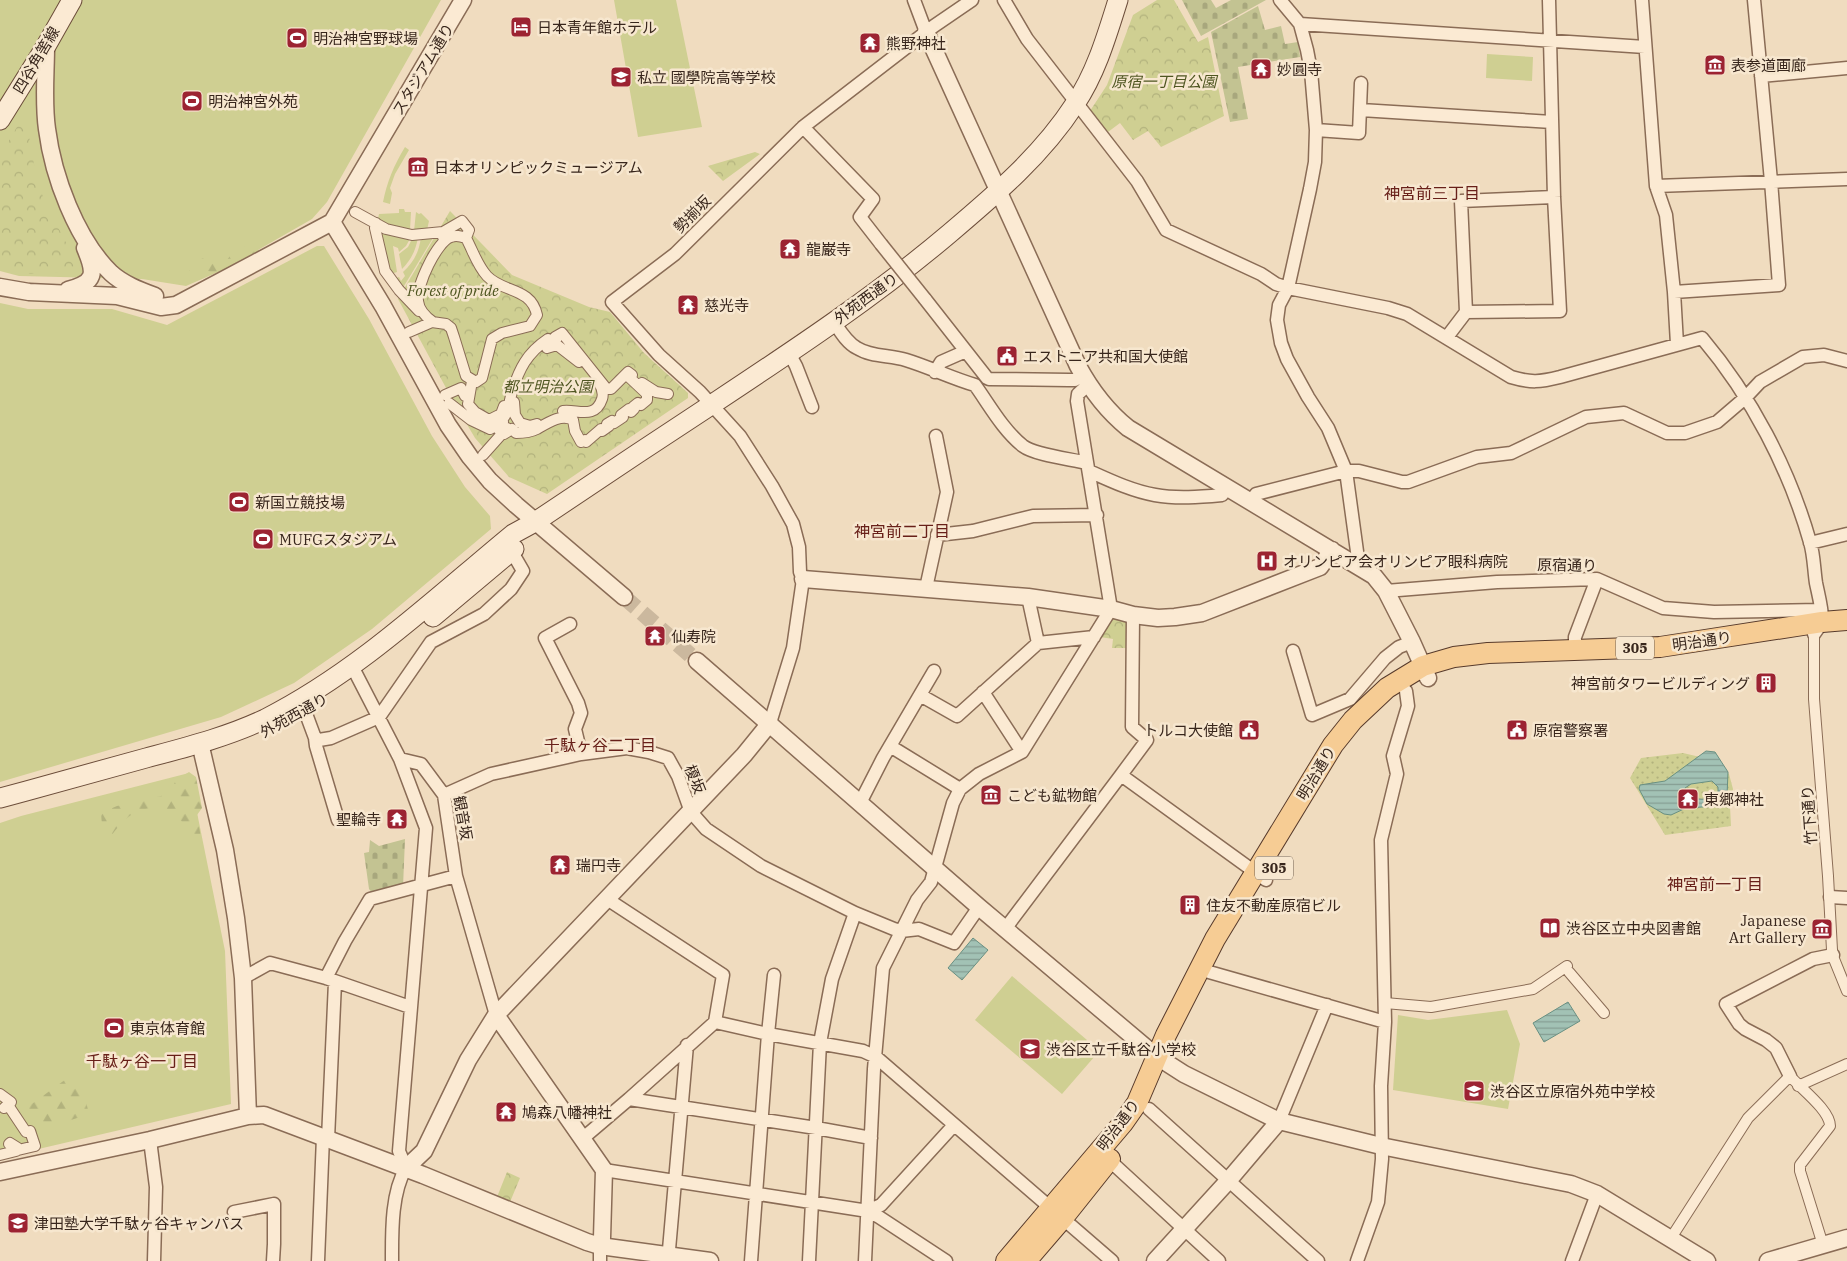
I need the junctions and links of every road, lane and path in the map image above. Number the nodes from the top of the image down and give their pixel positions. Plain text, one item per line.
1 (72, 0) edge
2 (463, 0) edge
3 (914, 0) edge
4 (972, 0) edge
5 (1004, 0) edge
6 (1118, 0) edge
7 (1280, 0) edge
8 (1549, 0) edge
9 (1642, 0) edge
10 (1754, 0) edge
11 (1300, 24) junction
12 (926, 32) junction
13 (1549, 40) junction
14 (46, 46) junction
15 (1645, 47) junction
16 (1847, 68) edge
17 (1761, 76) junction
18 (1361, 83) dead end
19 (1076, 103) junction
20 (1361, 110) junction
21 (0, 120) edge
22 (1552, 122) junction
23 (803, 127) junction
24 (1316, 130) junction
25 (1847, 179) edge
26 (1771, 180) junction
27 (1656, 186) junction
28 (999, 190) junction
29 (1554, 197) junction
30 (70, 212) junction
31 (354, 212) dead end
32 (332, 222) junction
33 (376, 223) junction
34 (444, 236) junction
35 (466, 238) junction
36 (0, 287) edge
37 (1288, 288) junction
38 (60, 292) junction
39 (1674, 292) junction
40 (176, 304) junction
41 (1466, 312) junction
42 (424, 315) junction
43 (433, 322) junction
44 (834, 322) junction
45 (409, 332) dead end
46 (1447, 337) junction
47 (1677, 344) junction
48 (966, 351) junction
49 (789, 353) junction
50 (1847, 361) edge
51 (935, 372) junction
52 (631, 377) junction
53 (1086, 380) junction
54 (474, 387) junction
55 (603, 394) junction
56 (668, 394) dead end
57 (1745, 398) junction
58 (509, 404) junction
59 (710, 405) junction
60 (812, 407) dead end
61 (579, 413) junction
62 (517, 419) junction
63 (501, 429) junction
64 (576, 430) dead end
65 (936, 436) dead end
66 (483, 455) dead end
67 (1088, 467) junction
68 (1346, 470) junction
69 (1227, 488) junction
70 (1250, 502) junction
71 (1097, 515) junction
72 (535, 522) junction
73 (937, 534) junction
74 (1847, 534) edge
75 (1810, 543) junction
76 (1332, 550) junction
77 (512, 552) junction
78 (1359, 566) junction
79 (1597, 578) junction
80 (803, 579) junction
81 (926, 588) junction
82 (1386, 591) junction
83 (1028, 597) junction
84 (624, 598) tunnel mouth
85 (1111, 609) junction
86 (1133, 615) junction
87 (1847, 620) edge
88 (1819, 622) junction
89 (570, 624) dead end
90 (1847, 632) edge
91 (1094, 638) junction
92 (1412, 642) junction
93 (1038, 643) junction
94 (1575, 649) junction
95 (1293, 651) dead end
96 (697, 661) tunnel mouth
97 (355, 671) junction
98 (934, 672) dead end
99 (1426, 672) junction
100 (1406, 691) junction
101 (983, 692) junction
102 (920, 695) junction
103 (305, 711) junction
104 (379, 717) junction
105 (770, 723) junction
106 (315, 738) junction
107 (890, 746) junction
108 (201, 748) junction
109 (1022, 752) junction
110 (581, 754) junction
111 (400, 759) junction
112 (1120, 775) junction
113 (960, 789) junction
114 (444, 795) junction
115 (0, 798) edge
116 (860, 803) junction
117 (0, 811) edge
118 (691, 812) junction
119 (338, 820) dead end
120 (935, 868) junction
121 (456, 876) junction
122 (1261, 877) junction
123 (423, 885) junction
124 (1830, 897) junction
125 (1847, 898) edge
126 (607, 899) junction
127 (979, 907) junction
128 (855, 913) junction
129 (1005, 929) junction
130 (901, 931) junction
131 (1833, 955) junction
132 (1209, 972) junction
133 (774, 975) dead end
134 (243, 978) junction
135 (331, 980) junction
136 (1847, 991) edge
137 (1385, 1002) junction
138 (1327, 1005) junction
139 (410, 1007) junction
140 (1604, 1013) dead end
141 (496, 1015) junction
142 (715, 1022) junction
143 (1385, 1022) junction
144 (768, 1034) junction
145 (820, 1043) junction
146 (687, 1046) junction
147 (876, 1057) junction
148 (1162, 1060) junction
149 (1847, 1064) edge
150 (1794, 1081) junction
151 (0, 1094) edge
152 (629, 1099) junction
153 (682, 1108) junction
154 (1148, 1109) junction
155 (248, 1116) junction
156 (761, 1120) junction
157 (1279, 1121) junction
158 (954, 1125) junction
159 (816, 1128) junction
160 (325, 1138) junction
161 (871, 1138) junction
162 (582, 1139) junction
163 (150, 1140) junction
164 (1381, 1146) junction
165 (0, 1155) edge
166 (1109, 1160) junction
167 (406, 1168) junction
168 (604, 1170) junction
169 (0, 1172) edge
170 (676, 1181) junction
171 (1228, 1181) junction
172 (755, 1194) junction
173 (1598, 1194) junction
174 (813, 1203) junction
175 (868, 1211) junction
176 (234, 1212) dead end
177 (1057, 1213) junction
178 (1184, 1229) junction
179 (1671, 1238) junction
180 (1847, 1238) edge
181 (1824, 1245) junction
182 (600, 1253) edge
183 (668, 1258) edge
184 (154, 1261) edge
185 (273, 1261) edge
186 (318, 1261) edge
187 (392, 1261) edge
188 (710, 1261) edge
189 (751, 1261) edge
190 (809, 1261) edge
191 (865, 1261) edge
192 (946, 1261) edge
193 (1006, 1261) edge
194 (1026, 1261) edge
195 (1112, 1261) edge
196 (1155, 1261) edge
197 (1219, 1261) edge
198 (1318, 1261) edge
199 (1357, 1261) edge
200 (1572, 1261) edge
201 (1707, 1261) edge
202 (1768, 1261) edge

1 - 14 main road, 四谷角筈線
2 - 32 street, スタジアム通り
3 - 12 street
4 - 12 street, 勢揃坂
5 - 19 street
6 - 19 main road, 外苑西通り
7 - 11 street
8 - 13 street
9 - 15 street
10 - 17 street
11 - 13 street
11 - 24 street
12 - 23 street, 勢揃坂
12 - 28 street
13 - 15 street
13 - 22 street
14 - 21 main road, 四谷角筈線
14 - 30 street
15 - 27 street
16 - 17 street
17 - 26 street
18 - 20 street
19 - 28 main road, 外苑西通り
19 - 37 street
20 - 22 street
20 - 24 street
22 - 29 street
23 - 48 street, bridge
23 - 59 street, 勢揃坂
24 - 37 street
25 - 26 street
26 - 27 street
26 - 39 street
27 - 39 street
28 - 44 main road, 外苑西通り
28 - 53 street
29 - 41 street
29 - 41 street
30 - 38 street
30 - 40 street
31 - 33 street
32 - 40 street
32 - 72 street
33 - 34 street
33 - 42 street
34 - 35 street
34 - 35 street
34 - 42 street
35 - 54 street
36 - 38 street
37 - 46 street
37 - 68 street
38 - 40 street
39 - 47 street
41 - 46 street
42 - 43 street
43 - 45 street
43 - 54 street
44 - 49 main road, 外苑西通り
44 - 51 street
46 - 47 street
47 - 57 street
48 - 51 street
48 - 53 street
49 - 59 main road, 外苑西通り
49 - 60 street
50 - 57 street
51 - 67 street
52 - 55 street
52 - 56 street
52 - 58 street
52 - 63 street
53 - 67 street
53 - 69 street
54 - 58 street
54 - 63 street
55 - 58 street
55 - 61 street
57 - 68 street
57 - 75 street
58 - 62 street
58 - 63 street
59 - 72 main road, 外苑西通り
59 - 80 street
61 - 62 street
61 - 64 street
62 - 63 street
63 - 66 street
65 - 73 street
67 - 69 street
67 - 71 street
68 - 70 street
68 - 78 street
69 - 70 street
70 - 76 street
71 - 73 street
71 - 85 street
72 - 77 main road, 外苑西通り
72 - 84 street
72 - 97 main road, 外苑西通り
73 - 81 street
74 - 75 street
75 - 88 street
76 - 78 street
76 - 86 street
77 - 97 main road, 外苑西通り
77 - 104 street
78 - 82 street
79 - 82 street, 原宿通り
79 - 88 street, 原宿通り
79 - 94 street
80 - 81 street
80 - 105 street
81 - 83 street
82 - 92 street
83 - 85 street
83 - 93 street
85 - 86 street
85 - 91 street
86 - 112 street
87 - 88 main road, 明治通り / 305
88 - 90 main road, 明治通り / 305
88 - 94 main road, 明治通り / 305
88 - 99 main road, 明治通り / 305
88 - 124 street, 竹下通り
89 - 110 street
91 - 93 street
91 - 109 street
92 - 95 street
92 - 99 street
93 - 101 street
94 - 99 main road, 明治通り / 305
96 - 105 street
97 - 103 main road, 外苑西通り
97 - 104 street
97 - 108 main road, 外苑西通り
98 - 102 street
99 - 100 main road, 明治通り / 305
99 - 122 main road, 明治通り / 305
100 - 122 main road, 明治通り / 305
100 - 137 street
101 - 102 street
101 - 109 street
102 - 107 street
103 - 106 street
103 - 108 main road, 外苑西通り
104 - 106 street
104 - 111 street
105 - 116 street
105 - 118 street
106 - 119 street
107 - 113 street
107 - 116 street
108 - 115 main road, 外苑西通り
108 - 117 main road, 外苑西通り
108 - 134 street
109 - 113 street
110 - 114 street
110 - 118 street, 榎坂
111 - 114 street, 観音坂
111 - 123 street
112 - 122 street
112 - 129 street
113 - 120 street
114 - 121 street, 観音坂
116 - 120 street
118 - 126 street
118 - 128 street
120 - 127 street
120 - 130 street
121 - 123 street
121 - 141 street, 観音坂
122 - 132 main road, 明治通り / 305
122 - 148 main road, 明治通り / 305
123 - 135 street
123 - 139 street
124 - 125 street
124 - 131 street, 竹下通り
126 - 141 street
126 - 142 street
127 - 129 street
127 - 130 street
128 - 130 street
128 - 145 street
129 - 148 street
130 - 147 street
131 - 136 street, 竹下通り
131 - 150 street
132 - 138 street
132 - 148 main road, 明治通り / 305
133 - 144 street
134 - 135 street
134 - 155 street
135 - 139 street
135 - 160 street
137 - 140 street
137 - 143 street
138 - 143 street
138 - 157 street
139 - 167 street
141 - 162 street
141 - 167 street
142 - 144 street
142 - 146 street
143 - 164 street
144 - 145 street
144 - 156 street
145 - 147 street
145 - 159 street
146 - 152 street
146 - 153 street
147 - 158 street
147 - 161 street
148 - 154 main road, 明治通り / 305
148 - 157 street
148 - 177 main road, 明治通り / 305
149 - 150 street
150 - 179 street
150 - 181 street
151 - 165 street
152 - 153 street
152 - 162 street
153 - 156 street
153 - 170 street
154 - 166 main road, 明治通り / 305
154 - 171 street
155 - 160 street
155 - 163 street
156 - 159 street
156 - 172 street
157 - 164 street
157 - 171 street
158 - 175 street
158 - 177 street
159 - 161 street
159 - 174 street
160 - 167 street
160 - 186 street
161 - 175 street
162 - 168 street
163 - 169 street
163 - 184 street
164 - 173 street
164 - 199 street
166 - 177 main road, 明治通り / 305
166 - 178 street
167 - 182 street
167 - 187 street
168 - 170 street
168 - 182 street
170 - 172 street
170 - 183 street
171 - 178 street
171 - 198 street
172 - 174 street
172 - 189 street
173 - 179 street
173 - 200 street
174 - 175 street
174 - 190 street
175 - 191 street
175 - 192 street
176 - 185 street
177 - 193 main road, 明治通り / 305
177 - 194 main road, 明治通り / 305
177 - 195 street
178 - 196 street
178 - 197 street
179 - 201 street
180 - 181 street
181 - 202 street
182 - 183 street
183 - 188 street

